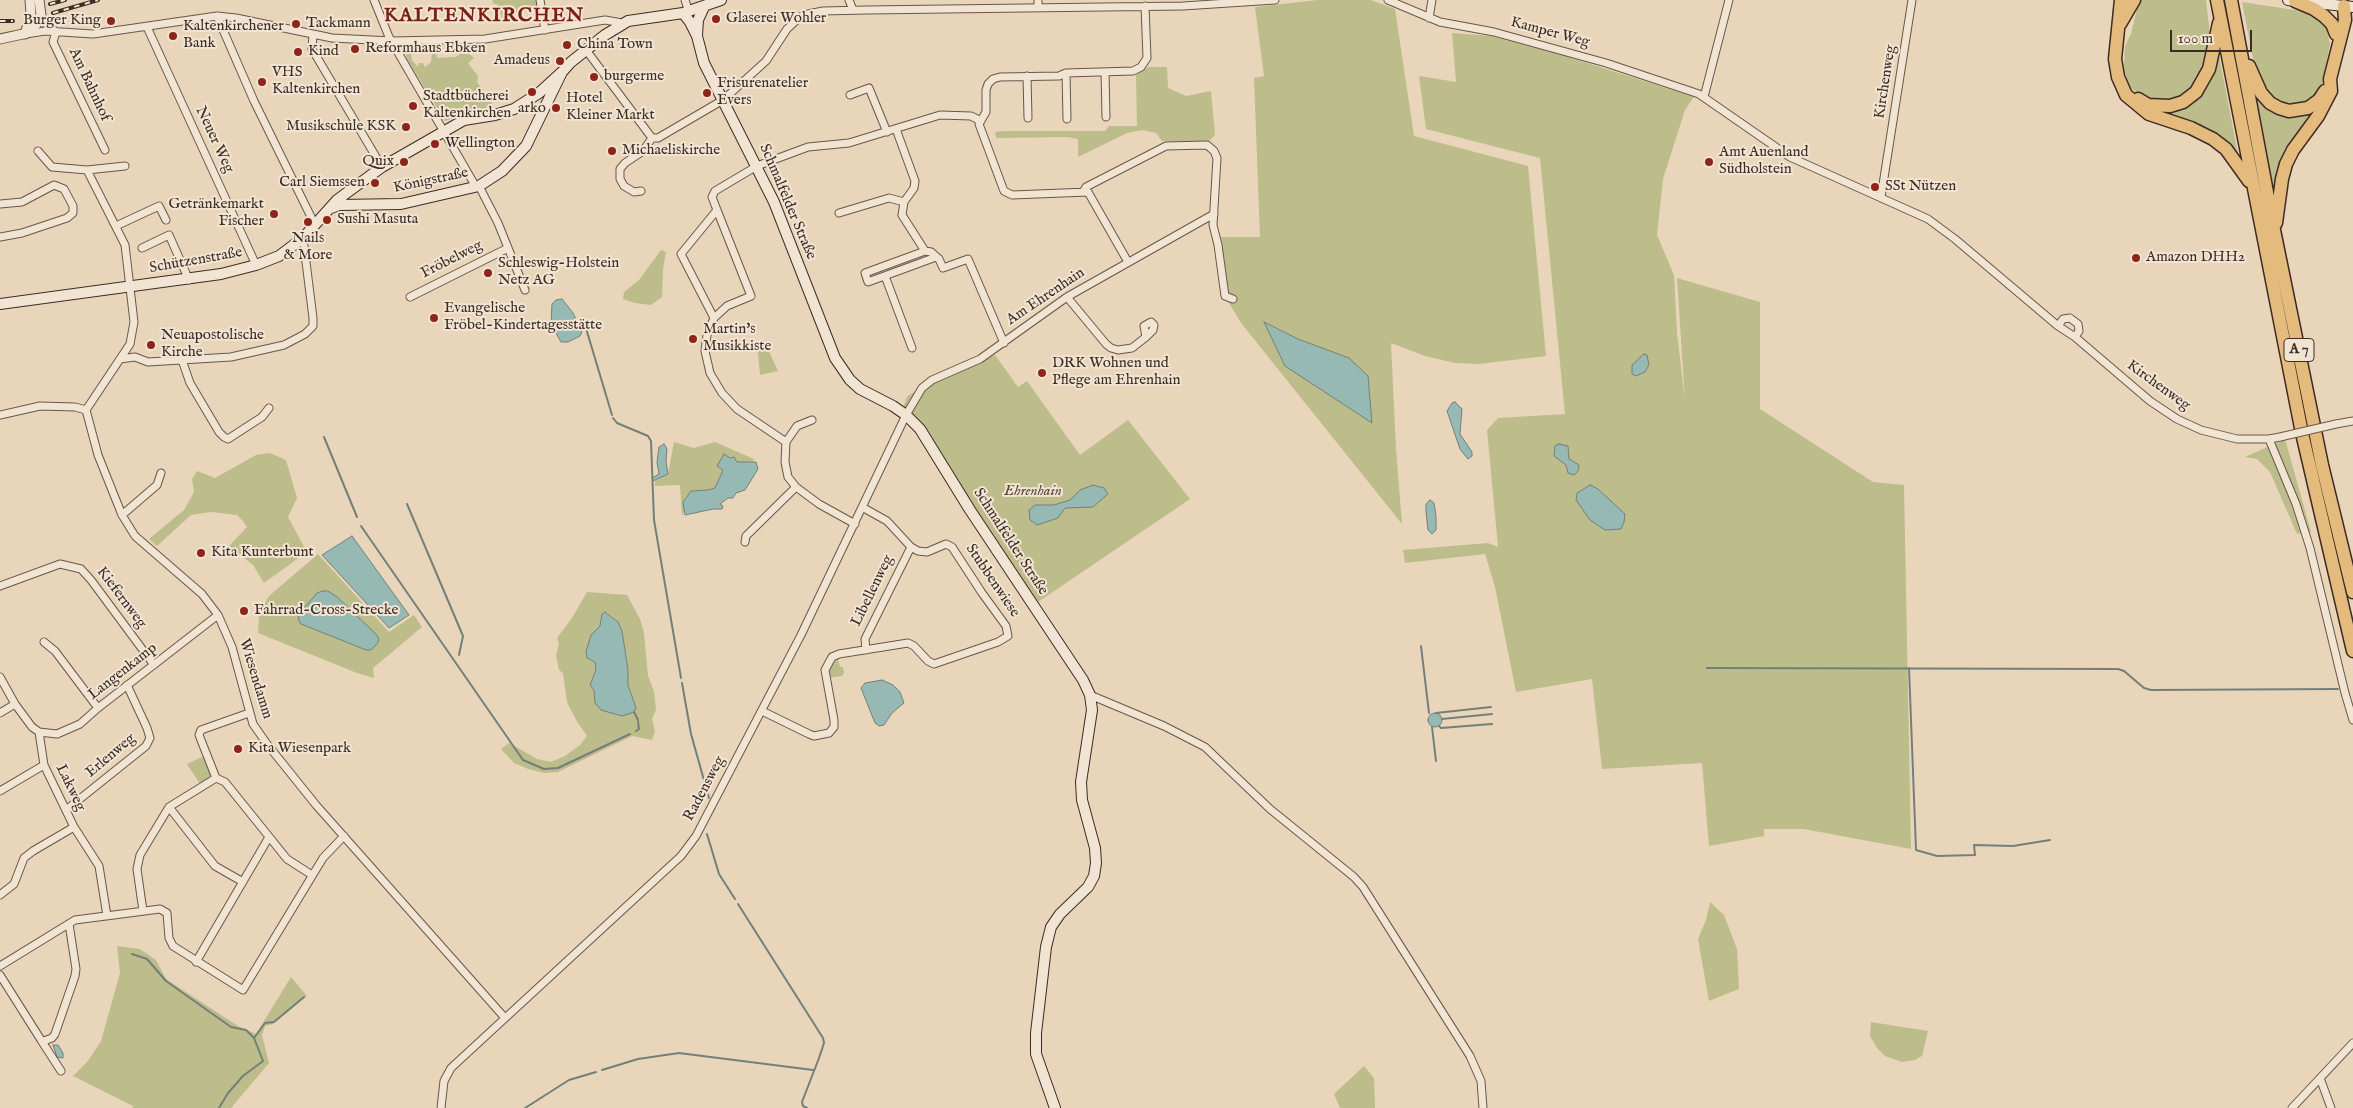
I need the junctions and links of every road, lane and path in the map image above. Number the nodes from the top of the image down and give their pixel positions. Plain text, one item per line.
1 (30, 0) edge
2 (39, 0) edge
3 (374, 0) edge
4 (540, 0) edge
5 (685, 0) edge
6 (721, 0) edge
7 (849, 0) edge
8 (970, 0) edge
9 (1038, 0) edge
10 (1276, 0) edge
11 (1388, 0) edge
12 (1432, 0) edge
13 (1729, 0) edge
14 (1912, 0) edge
15 (2134, 0) edge
16 (2217, 0) edge
17 (2231, 0) edge
18 (2291, 0) edge
19 (2122, 1) edge
20 (1183, 3) edge
21 (1145, 6) junction
22 (704, 7) junction
23 (2348, 7) edge
24 (1038, 8) junction
25 (853, 10) junction
26 (970, 10) junction
27 (832, 12) junction
28 (686, 13) junction
29 (36, 15) junction
30 (217, 16) junction
31 (2220, 17) junction
32 (2234, 17) junction
33 (1430, 18) junction
34 (2353, 21) edge
35 (622, 23) junction
36 (793, 24) junction
37 (37, 26) junction
38 (2119, 26) junction
39 (147, 27) junction
40 (47, 29) junction
41 (545, 30) junction
42 (25, 32) junction
43 (56, 32) junction
44 (313, 34) junction
45 (2339, 34) junction
46 (697, 36) junction
47 (0, 39) edge
48 (392, 41) junction
49 (586, 50) junction
50 (562, 72) junction
51 (1105, 72) junction
52 (1066, 73) junction
53 (1028, 76) junction
54 (2330, 80) junction
55 (2123, 86) junction
56 (850, 95) dead end
57 (535, 96) junction
58 (1704, 97) junction
59 (723, 100) junction
60 (548, 102) junction
61 (1106, 117) dead end
62 (1028, 118) dead end
63 (1066, 119) dead end
64 (981, 121) junction
65 (896, 129) junction
66 (444, 130) junction
67 (887, 132) junction
68 (652, 138) junction
69 (105, 150) dead end
70 (38, 151) dead end
71 (125, 166) dead end
72 (758, 166) junction
73 (382, 167) junction
74 (87, 170) junction
75 (2252, 185) junction
76 (478, 187) junction
77 (641, 191) dead end
78 (1083, 192) junction
79 (1881, 197) junction
80 (345, 200) junction
81 (904, 202) junction
82 (0, 204) edge
83 (328, 210) joint
84 (716, 210) junction
85 (839, 213) dead end
86 (1214, 214) junction
87 (166, 220) dead end
88 (315, 225) junction
89 (116, 226) junction
90 (2275, 235) junction
91 (0, 237) edge
92 (304, 238) junction
93 (142, 248) dead end
94 (506, 249) junction
95 (925, 251) junction
96 (936, 257) junction
97 (1128, 262) junction
98 (256, 265) junction
99 (885, 276) junction
100 (188, 280) junction
101 (130, 287) junction
102 (525, 290) dead end
103 (410, 297) dead end
104 (1067, 297) junction
105 (1233, 299) dead end
106 (0, 304) edge
107 (714, 318) junction
108 (2058, 326) junction
109 (1146, 337) dead end
110 (2075, 337) junction
111 (1004, 343) junction
112 (130, 344) junction
113 (912, 348) dead end
114 (135, 357) junction
115 (120, 359) junction
116 (182, 360) junction
117 (269, 408) dead end
118 (86, 410) junction
119 (0, 415) edge
120 (906, 415) junction
121 (812, 420) dead end
122 (2353, 421) edge
123 (2269, 439) junction
124 (786, 442) junction
125 (161, 473) dead end
126 (796, 487) junction
127 (862, 507) junction
128 (122, 515) junction
129 (854, 524) junction
130 (744, 542) dead end
131 (911, 547) junction
132 (0, 586) edge
133 (2353, 592) edge
134 (218, 615) junction
135 (44, 642) dead end
136 (866, 650) junction
137 (2353, 651) edge
138 (154, 665) junction
139 (0, 677) edge
140 (126, 685) junction
141 (1090, 695) junction
142 (15, 704) junction
143 (98, 708) junction
144 (762, 711) junction
145 (0, 713) edge
146 (249, 713) junction
147 (2353, 720) edge
148 (39, 732) junction
149 (44, 765) junction
150 (216, 778) junction
151 (0, 791) edge
152 (169, 807) junction
153 (66, 810) junction
154 (74, 827) junction
155 (344, 836) junction
156 (269, 837) junction
157 (312, 875) junction
158 (243, 882) junction
159 (0, 895) edge
160 (143, 911) junction
161 (107, 916) junction
162 (69, 924) junction
163 (196, 962) junction
164 (0, 966) edge
165 (0, 975) edge
166 (505, 1018) junction
167 (41, 1040) junction
168 (2353, 1043) edge
169 (61, 1071) dead end
170 (2320, 1078) junction
171 (441, 1108) edge
172 (1055, 1108) edge
173 (1483, 1108) edge
174 (2292, 1108) edge
175 (2331, 1108) edge

1 - 29 street, Am Bahnhof
2 - 29 street, Am Bahnhof
3 - 48 street
4 - 41 street
5 - 28 street
6 - 22 main road
7 - 25 street
8 - 26 street
9 - 24 street
10 - 20 street
11 - 33 street, Kamper Weg
12 - 33 street
13 - 58 street
14 - 79 street, Kirchenweg
15 - 38 highway
16 - 31 highway, A 7
17 - 32 highway, A 7
18 - 23 main road
18 - 45 highway
19 - 38 highway
20 - 21 street
21 - 24 street
21 - 51 street
22 - 28 main road
22 - 46 main road, Schmalfelder Straße
23 - 45 highway
24 - 26 street
25 - 26 street
25 - 27 street
27 - 36 street
27 - 36 street
28 - 35 main road
28 - 46 main road, Schmalfelder Straße
29 - 37 street, Am Bahnhof
29 - 40 street, Am Bahnhof
29 - 42 street, Am Bahnhof
30 - 39 street, Am Bahnhof
30 - 44 street, Am Bahnhof
30 - 88 street
31 - 55 highway
31 - 75 highway, A 7
32 - 54 highway
32 - 90 highway, A 7
33 - 58 street, Kamper Weg
34 - 45 highway
35 - 41 street, Am Bahnhof
35 - 49 main road, Königstraße
36 - 59 street
37 - 40 street, Am Bahnhof
37 - 42 street
38 - 55 highway
39 - 43 street, Am Bahnhof
39 - 98 street, Neuer Weg
40 - 42 street
40 - 43 street, Am Bahnhof
41 - 48 street, Am Bahnhof
42 - 47 street
43 - 69 street, Am Bahnhof
44 - 48 street, Am Bahnhof
44 - 73 street
45 - 54 highway
46 - 59 main road, Schmalfelder Straße
48 - 66 street
49 - 50 main road, Königstraße
49 - 68 street
50 - 57 main road
50 - 60 main road, Königstraße
51 - 52 street
51 - 61 street
52 - 53 street
52 - 63 street
53 - 62 street
53 - 64 street
54 - 90 highway
55 - 75 highway
56 - 67 street
57 - 60 main road
57 - 66 main road
58 - 79 street, Kirchenweg
59 - 68 street
59 - 72 main road, Schmalfelder Straße
60 - 76 main road, Königstraße
64 - 65 street
64 - 78 street
65 - 67 street
65 - 81 street
66 - 73 main road
66 - 76 street
67 - 72 street
68 - 77 street
70 - 74 street
71 - 74 street
72 - 84 street
72 - 120 main road, Schmalfelder Straße
73 - 80 main road
74 - 89 street
75 - 137 highway, A 7
76 - 80 main road, Königstraße
76 - 94 street
78 - 86 street
78 - 97 street
79 - 108 street, Kirchenweg
80 - 83 main road, Königstraße
81 - 85 street
81 - 95 street
82 - 91 street
83 - 88 main road, Schützenstraße
84 - 107 street
84 - 107 street
86 - 97 street, Am Ehrenhain
86 - 105 street
87 - 89 street
88 - 92 main road, Schützenstraße
89 - 101 street
90 - 133 highway, A 7
92 - 98 main road, Schützenstraße
92 - 116 street
93 - 100 street
94 - 102 street
94 - 103 street, Fröbelweg
95 - 96 street
95 - 99 street
96 - 99 street
96 - 111 street
97 - 104 street, Am Ehrenhain
98 - 100 main road, Schützenstraße
99 - 113 street
100 - 101 main road, Schützenstraße
101 - 106 main road, Schützenstraße
101 - 112 street
104 - 109 street
104 - 111 street, Am Ehrenhain
107 - 124 street
108 - 110 street, Kirchenweg
108 - 110 street
110 - 123 street, Kirchenweg
111 - 120 street, Am Ehrenhain
112 - 114 street
112 - 115 street
114 - 115 street
114 - 116 street
115 - 118 street
116 - 117 street
118 - 119 street
118 - 128 street, Wiesendamm
120 - 127 street, Radensweg
120 - 141 main road, Schmalfelder Straße
121 - 124 street
122 - 123 street, Kirchenweg, bridge
123 - 147 street
124 - 126 street
125 - 128 street
126 - 129 street
126 - 130 street
127 - 129 street, Radensweg
127 - 131 street
128 - 134 street, Wiesendamm
129 - 144 street, Radensweg
131 - 136 street, Libellenweg
131 - 136 street, Stubbenwiese
132 - 138 street, Kiefernweg
134 - 138 street, Langenkamp
134 - 146 street, Wiesendamm
135 - 143 street
136 - 144 street, Stubbenwiese
138 - 140 street, Langenkamp
139 - 142 street
140 - 143 street, Langenkamp
140 - 153 street, Erlenweg
141 - 172 main road, Schmalfelder Straße
141 - 173 street
142 - 145 street
142 - 148 street
143 - 148 street, Langenkamp
144 - 166 street, Radensweg
146 - 150 street
146 - 155 street, Wiesendamm
148 - 149 street, Lakweg
149 - 151 street
149 - 153 street, Lakweg
150 - 152 street
150 - 156 street
152 - 158 street
152 - 160 street
153 - 154 street, Lakweg
154 - 159 street
154 - 161 street, Lakweg
155 - 157 street
155 - 166 street, Wiesendamm
156 - 157 street
156 - 158 street
157 - 163 street
158 - 163 street
160 - 161 street
160 - 163 street
161 - 162 street
162 - 164 street
162 - 167 street
165 - 167 street
166 - 171 street, Radensweg
167 - 169 street
168 - 170 street
170 - 174 street
170 - 175 street

